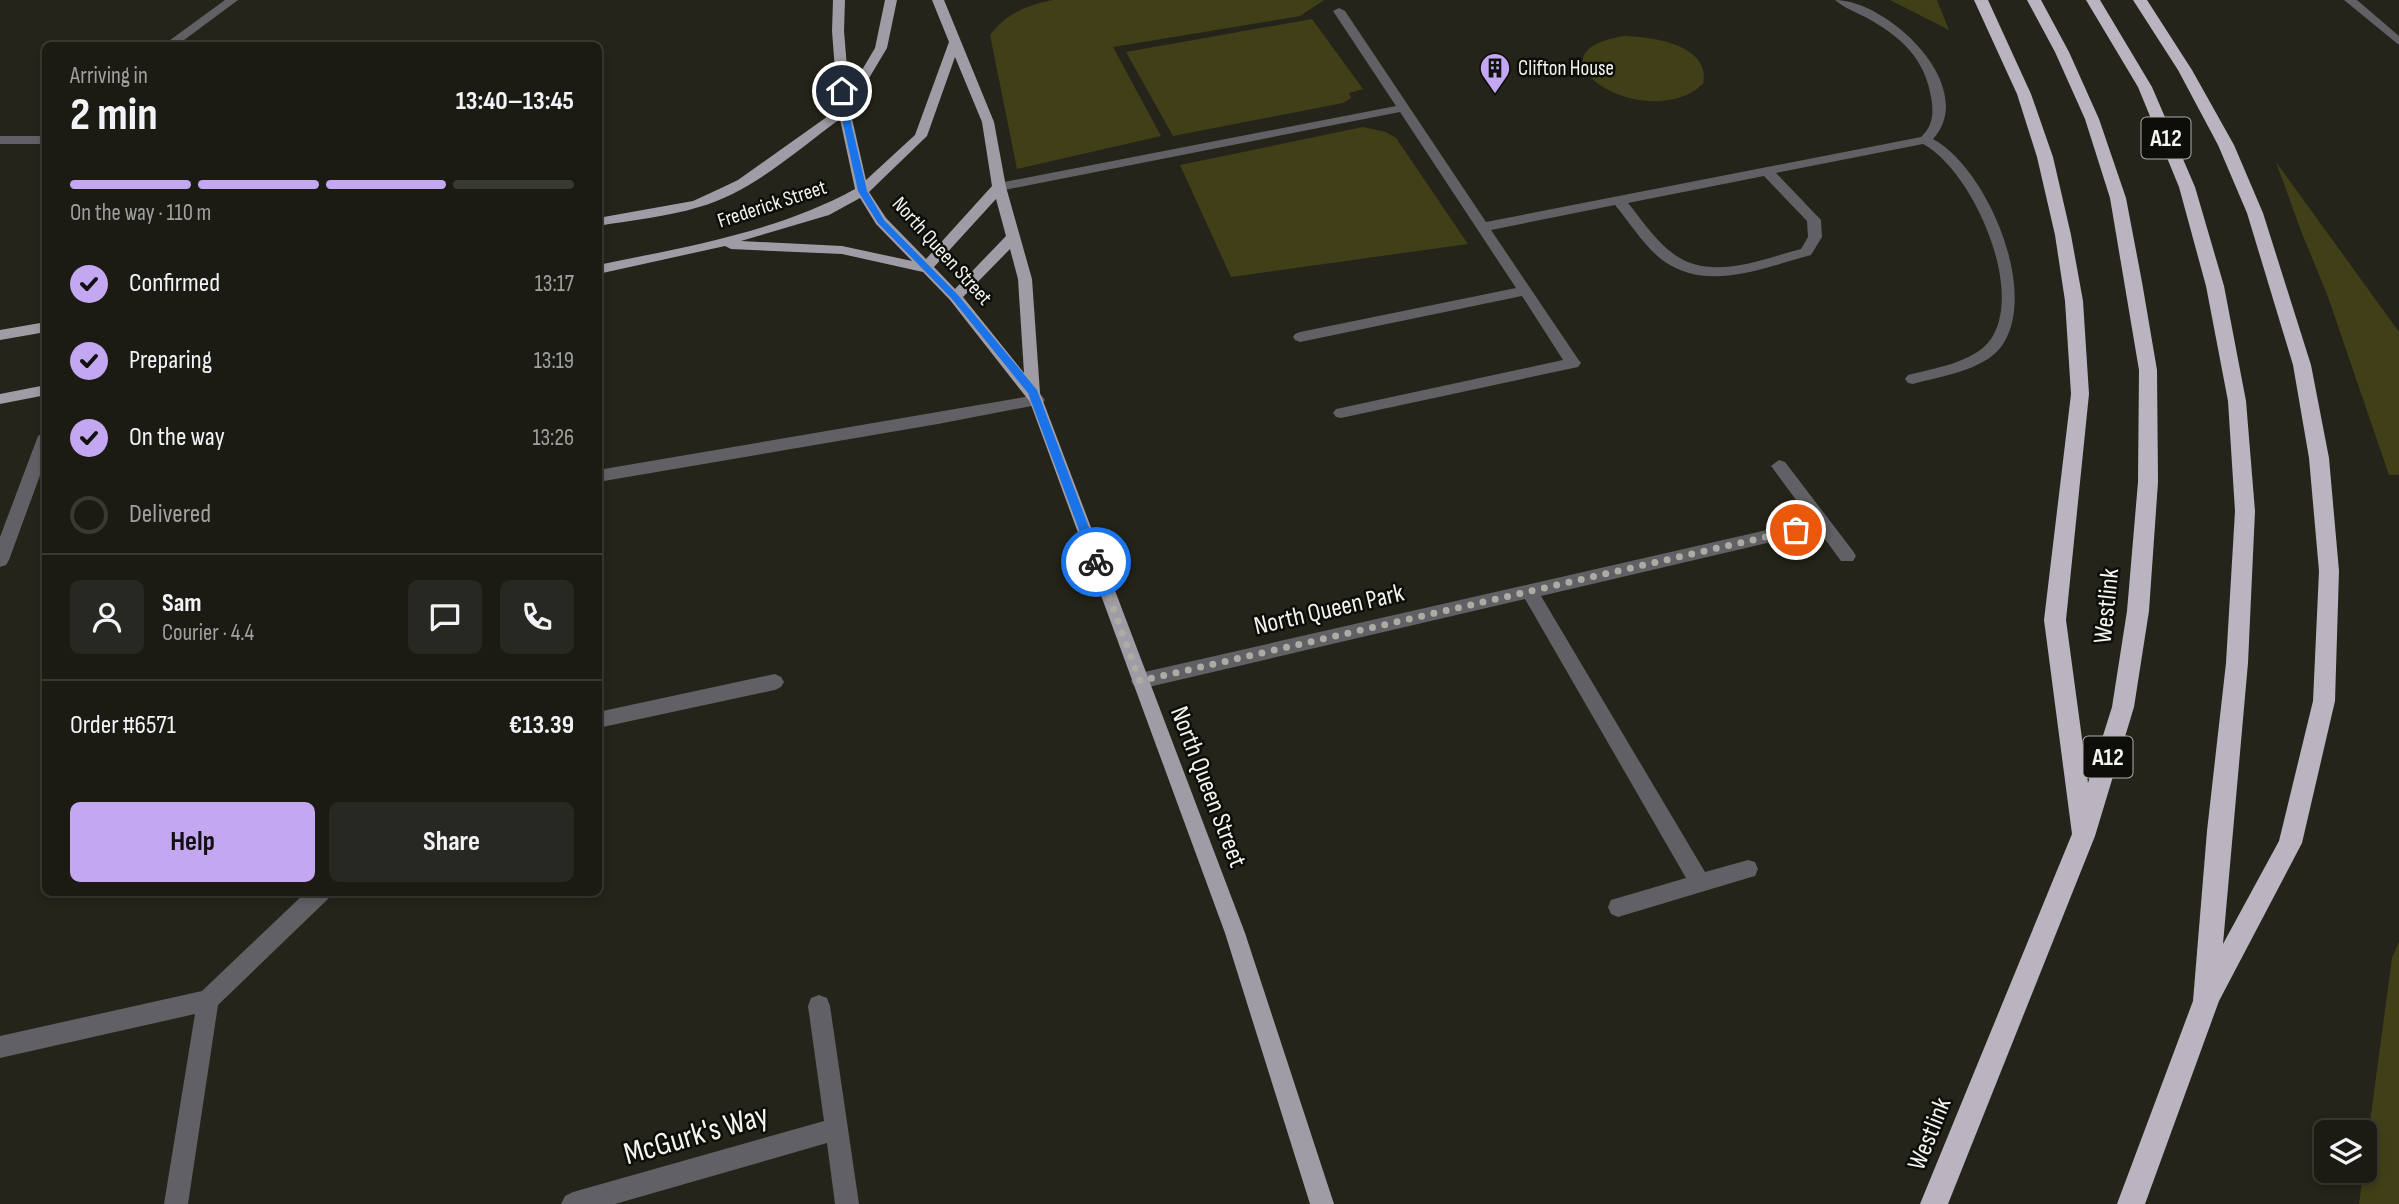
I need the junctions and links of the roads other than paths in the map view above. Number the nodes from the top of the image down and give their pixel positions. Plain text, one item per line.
1 (232, 0) edge
2 (839, 0) edge
3 (891, 0) edge
4 (939, 0) edge
5 (1841, 0) edge
6 (1981, 0) edge
7 (2034, 0) edge
8 (2093, 0) edge
9 (2140, 0) edge
10 (2350, 0) edge
11 (1339, 11) dead end
12 (174, 42) edge
13 (955, 42) junction
14 (2399, 42) edge
15 (1404, 108) junction
16 (844, 110) junction
17 (42, 137) edge
18 (0, 140) edge
19 (1925, 140) junction
20 (1767, 171) junction
21 (999, 187) junction
22 (862, 191) junction
23 (1618, 200) junction
24 (602, 221) edge
25 (1484, 227) junction
26 (1013, 237) junction
27 (717, 244) junction
28 (925, 268) junction
29 (602, 269) edge
30 (1526, 292) junction
31 (955, 297) junction
32 (42, 328) edge
33 (0, 335) edge
34 (1300, 337) dead end
35 (1913, 379) dead end
36 (42, 391) edge
37 (1035, 396) junction
38 (0, 399) edge
39 (1340, 413) dead end
40 (42, 446) edge
41 (1779, 466) dead end
42 (602, 475) edge
43 (19, 505) junction
44 (0, 509) edge
45 (1822, 523) junction
46 (1847, 556) dead end
47 (0, 560) edge
48 (1529, 591) junction
49 (1140, 681) junction
50 (775, 682) dead end
51 (602, 719) edge
52 (2083, 835) junction
53 (1748, 869) dead end
54 (1700, 883) junction
55 (317, 896) edge
56 (1618, 907) dead end
57 (208, 1000) junction
58 (2206, 1002) junction
59 (819, 1006) dead end
60 (0, 1047) edge
61 (837, 1129) junction
62 (176, 1204) edge
63 (573, 1204) edge
64 (847, 1204) edge
65 (1322, 1204) edge
66 (1934, 1204) edge
67 (2131, 1204) edge

1 - 12 street
2 - 16 main road, North Queen Street
3 - 16 main road
4 - 13 main road, North Queen Street
5 - 19 street
6 - 52 highway
7 - 52 highway, Westlink / A12
8 - 58 highway, A12
9 - 58 highway
10 - 14 street
11 - 15 street
13 - 21 main road, North Queen Street
13 - 22 main road, Frederick Street
15 - 21 street
15 - 25 street
16 - 22 main road, North Queen Street
16 - 24 main road, Frederick Street
17 - 18 street
19 - 20 street
19 - 35 street
20 - 23 street
20 - 23 street
21 - 26 main road, North Queen Street
21 - 28 main road
22 - 27 main road, Frederick Street
22 - 28 main road, North Queen Street
23 - 25 street
25 - 30 street
26 - 31 main road
26 - 37 main road, North Queen Street
27 - 28 main road
27 - 29 main road, Frederick Street
28 - 31 main road, North Queen Street
30 - 34 street
30 - 39 street
31 - 37 main road, North Queen Street
32 - 33 main road
36 - 38 main road
37 - 42 street
37 - 49 main road, North Queen Street
40 - 43 street
41 - 45 street
43 - 44 street
43 - 47 street
45 - 46 street
45 - 48 street, North Queen Park
48 - 49 street, North Queen Park
48 - 54 street
49 - 65 main road, North Queen Street
50 - 51 street
52 - 66 highway, Westlink / A12
53 - 54 street
54 - 56 street
55 - 57 street
57 - 60 street
57 - 62 street
58 - 67 highway, A12
59 - 61 street
61 - 63 street, McGurk's Way
61 - 64 street

